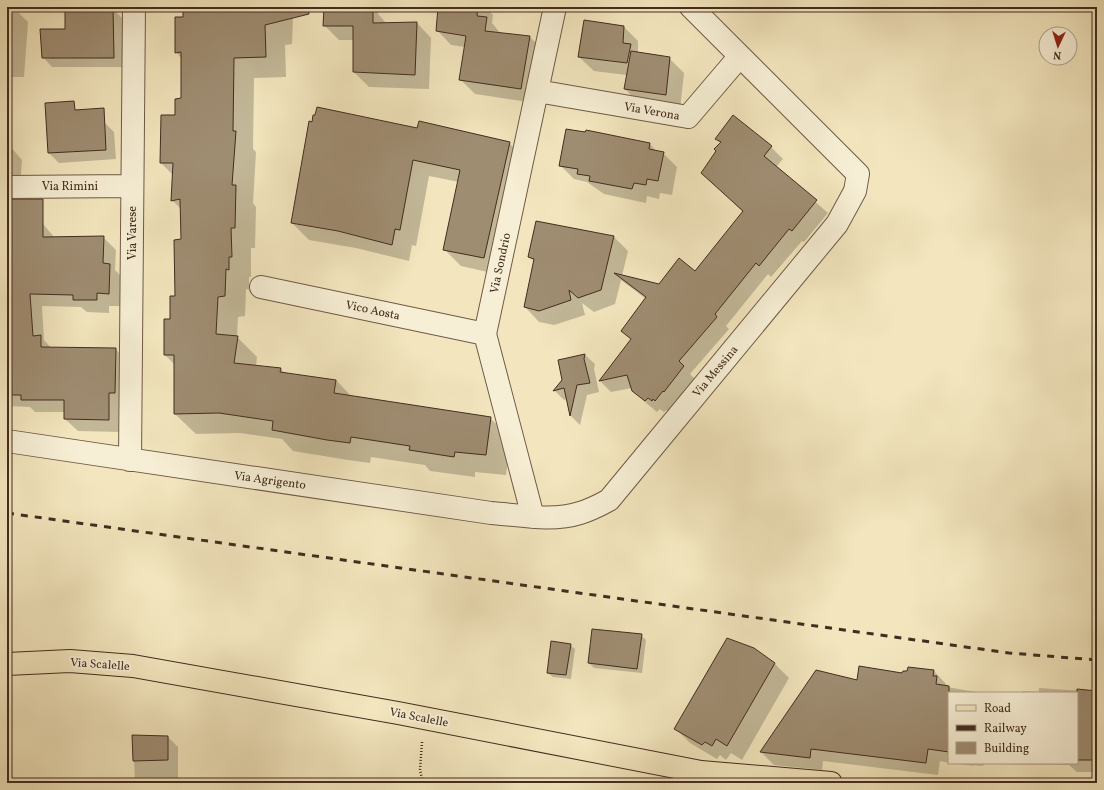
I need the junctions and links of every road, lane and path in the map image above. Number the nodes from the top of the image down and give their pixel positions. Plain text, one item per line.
1 (134, 7) edge
2 (555, 7) edge
3 (691, 7) edge
4 (740, 56) junction
5 (537, 91) junction
6 (132, 186) junction
7 (7, 187) edge
8 (261, 287) dead end
9 (485, 334) junction
10 (7, 441) edge
11 (130, 460) junction
12 (533, 517) junction
13 (7, 664) edge
14 (430, 719) junction
15 (703, 777) edge
16 (423, 783) edge
17 (831, 783) edge

1 - 6 street, Via Varese
2 - 5 street, Via Sondrio
3 - 4 street
4 - 5 street, Via Verona
4 - 12 street, Via Messina
5 - 9 street, Via Sondrio
6 - 7 street, Via Rimini
6 - 11 street, Via Varese
8 - 9 street, Vico Aosta
9 - 12 street, Via Sondrio
10 - 11 street, Via Agrigento
11 - 12 street, Via Agrigento
13 - 14 main road, Via Scalelle
14 - 15 main road, Via Scalelle
14 - 16 path
15 - 17 main road, Via Scalelle

